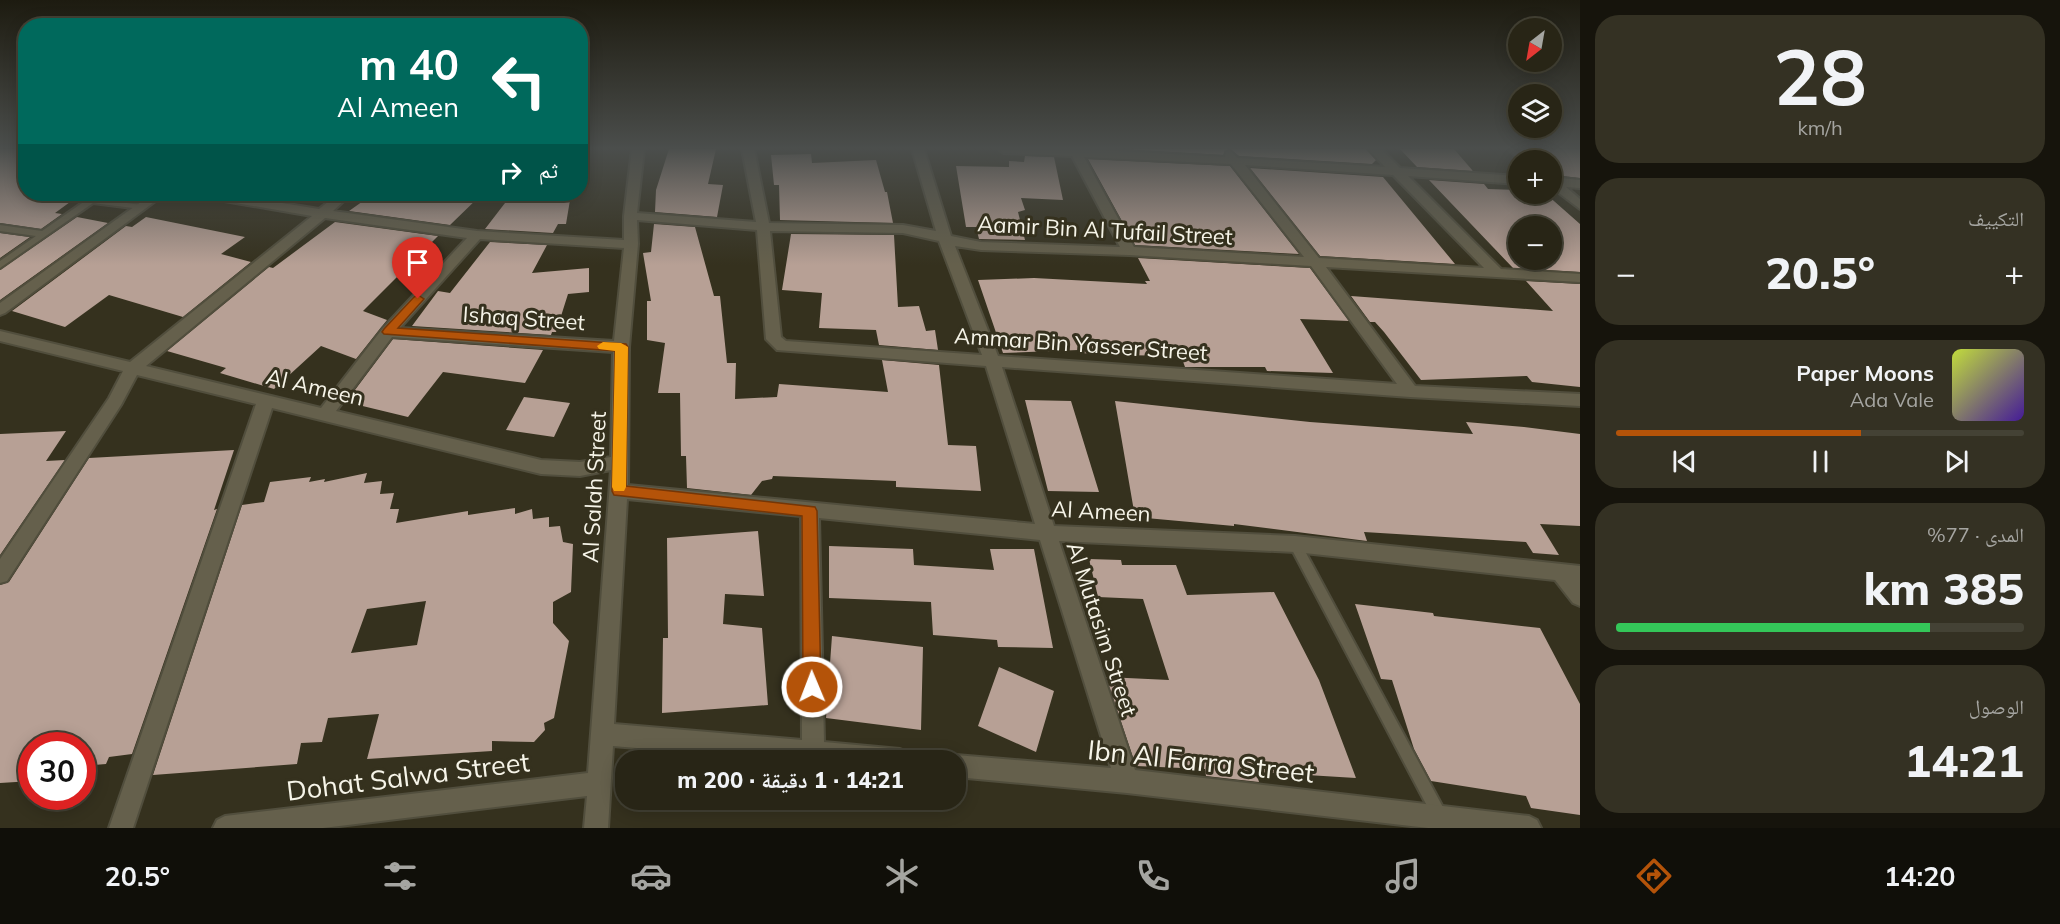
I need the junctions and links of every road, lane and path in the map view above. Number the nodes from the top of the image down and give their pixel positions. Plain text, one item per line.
1 (633, 188) edge
2 (755, 188) edge
3 (930, 188) edge
4 (1095, 188) edge
5 (1256, 188) edge
6 (1413, 188) edge
7 (1562, 191) edge
8 (91, 201) edge
9 (99, 201) edge
10 (149, 201) edge
11 (248, 201) edge
12 (337, 201) edge
13 (1580, 206) edge
14 (141, 207) junction
15 (323, 214) junction
16 (630, 216) junction
17 (763, 227) junction
18 (0, 228) edge
19 (43, 234) junction
20 (477, 235) junction
21 (945, 238) junction
22 (630, 244) junction
23 (1129, 251) junction
24 (1316, 263) junction
25 (0, 265) edge
26 (1496, 272) junction
27 (1580, 278) edge
28 (0, 310) edge
29 (388, 332) junction
30 (0, 336) edge
31 (621, 347) junction
32 (992, 360) junction
33 (132, 369) junction
34 (1410, 391) junction
35 (266, 400) junction
36 (1580, 400) edge
37 (325, 414) junction
38 (620, 462) junction
39 (619, 491) junction
40 (810, 511) junction
41 (1048, 532) junction
42 (1295, 544) junction
43 (1560, 572) junction
44 (1580, 574) edge
45 (0, 575) edge
46 (1580, 597) edge
47 (601, 734) junction
48 (780, 750) edge
49 (813, 750) edge
50 (966, 767) edge
51 (1127, 781) junction
52 (598, 783) junction
53 (1440, 816) junction
54 (121, 828) edge
55 (225, 828) edge
56 (596, 828) edge
57 (1528, 828) edge

1 - 16 street, Al Salah Street
2 - 17 street, Ammar Bin Yasser Street
3 - 21 street, Al Mutasim Street
4 - 23 street
5 - 24 street
6 - 26 street
7 - 13 street
8 - 19 lane
9 - 14 lane
10 - 14 street
11 - 15 street
12 - 15 street
14 - 28 street
15 - 20 street
15 - 33 street
16 - 17 street, Aamir Bin Al Tufail Street
16 - 22 street, Al Salah Street
17 - 21 street, Aamir Bin Al Tufail Street
17 - 32 street, Ammar Bin Yasser Street
18 - 19 lane
19 - 25 lane
20 - 22 street
20 - 29 street
21 - 23 street, Aamir Bin Al Tufail Street
21 - 32 street, Al Mutasim Street
22 - 31 street, Al Salah Street
23 - 24 street, Aamir Bin Al Tufail Street
24 - 26 street, Aamir Bin Al Tufail Street
24 - 34 street
26 - 27 street, Aamir Bin Al Tufail Street
29 - 31 street, Ishaq Street
29 - 37 street
30 - 33 street, Al Ameen
31 - 38 street, Al Salah Street
32 - 34 street, Ammar Bin Yasser Street
32 - 41 street, Al Mutasim Street
33 - 35 street, Al Ameen
33 - 45 street
34 - 36 street, Ammar Bin Yasser Street
35 - 37 street, Al Ameen
35 - 54 street
37 - 38 street, Al Ameen
38 - 39 street, Al Salah Street
39 - 40 street, Al Ameen
39 - 47 street, Al Salah Street
40 - 41 street, Al Ameen
40 - 49 street
41 - 42 street, Al Ameen
41 - 51 street, Al Mutasim Street
42 - 43 street, Al Ameen
42 - 53 lane
43 - 44 street, Al Ameen
43 - 46 street
47 - 48 street
47 - 52 street, Al Salah Street
50 - 51 street, Ibn Al Farra Street
51 - 53 street, Ibn Al Farra Street
52 - 55 street, Dohat Salwa Street
52 - 56 street, Al Salah Street
53 - 57 street, Ibn Al Farra Street

